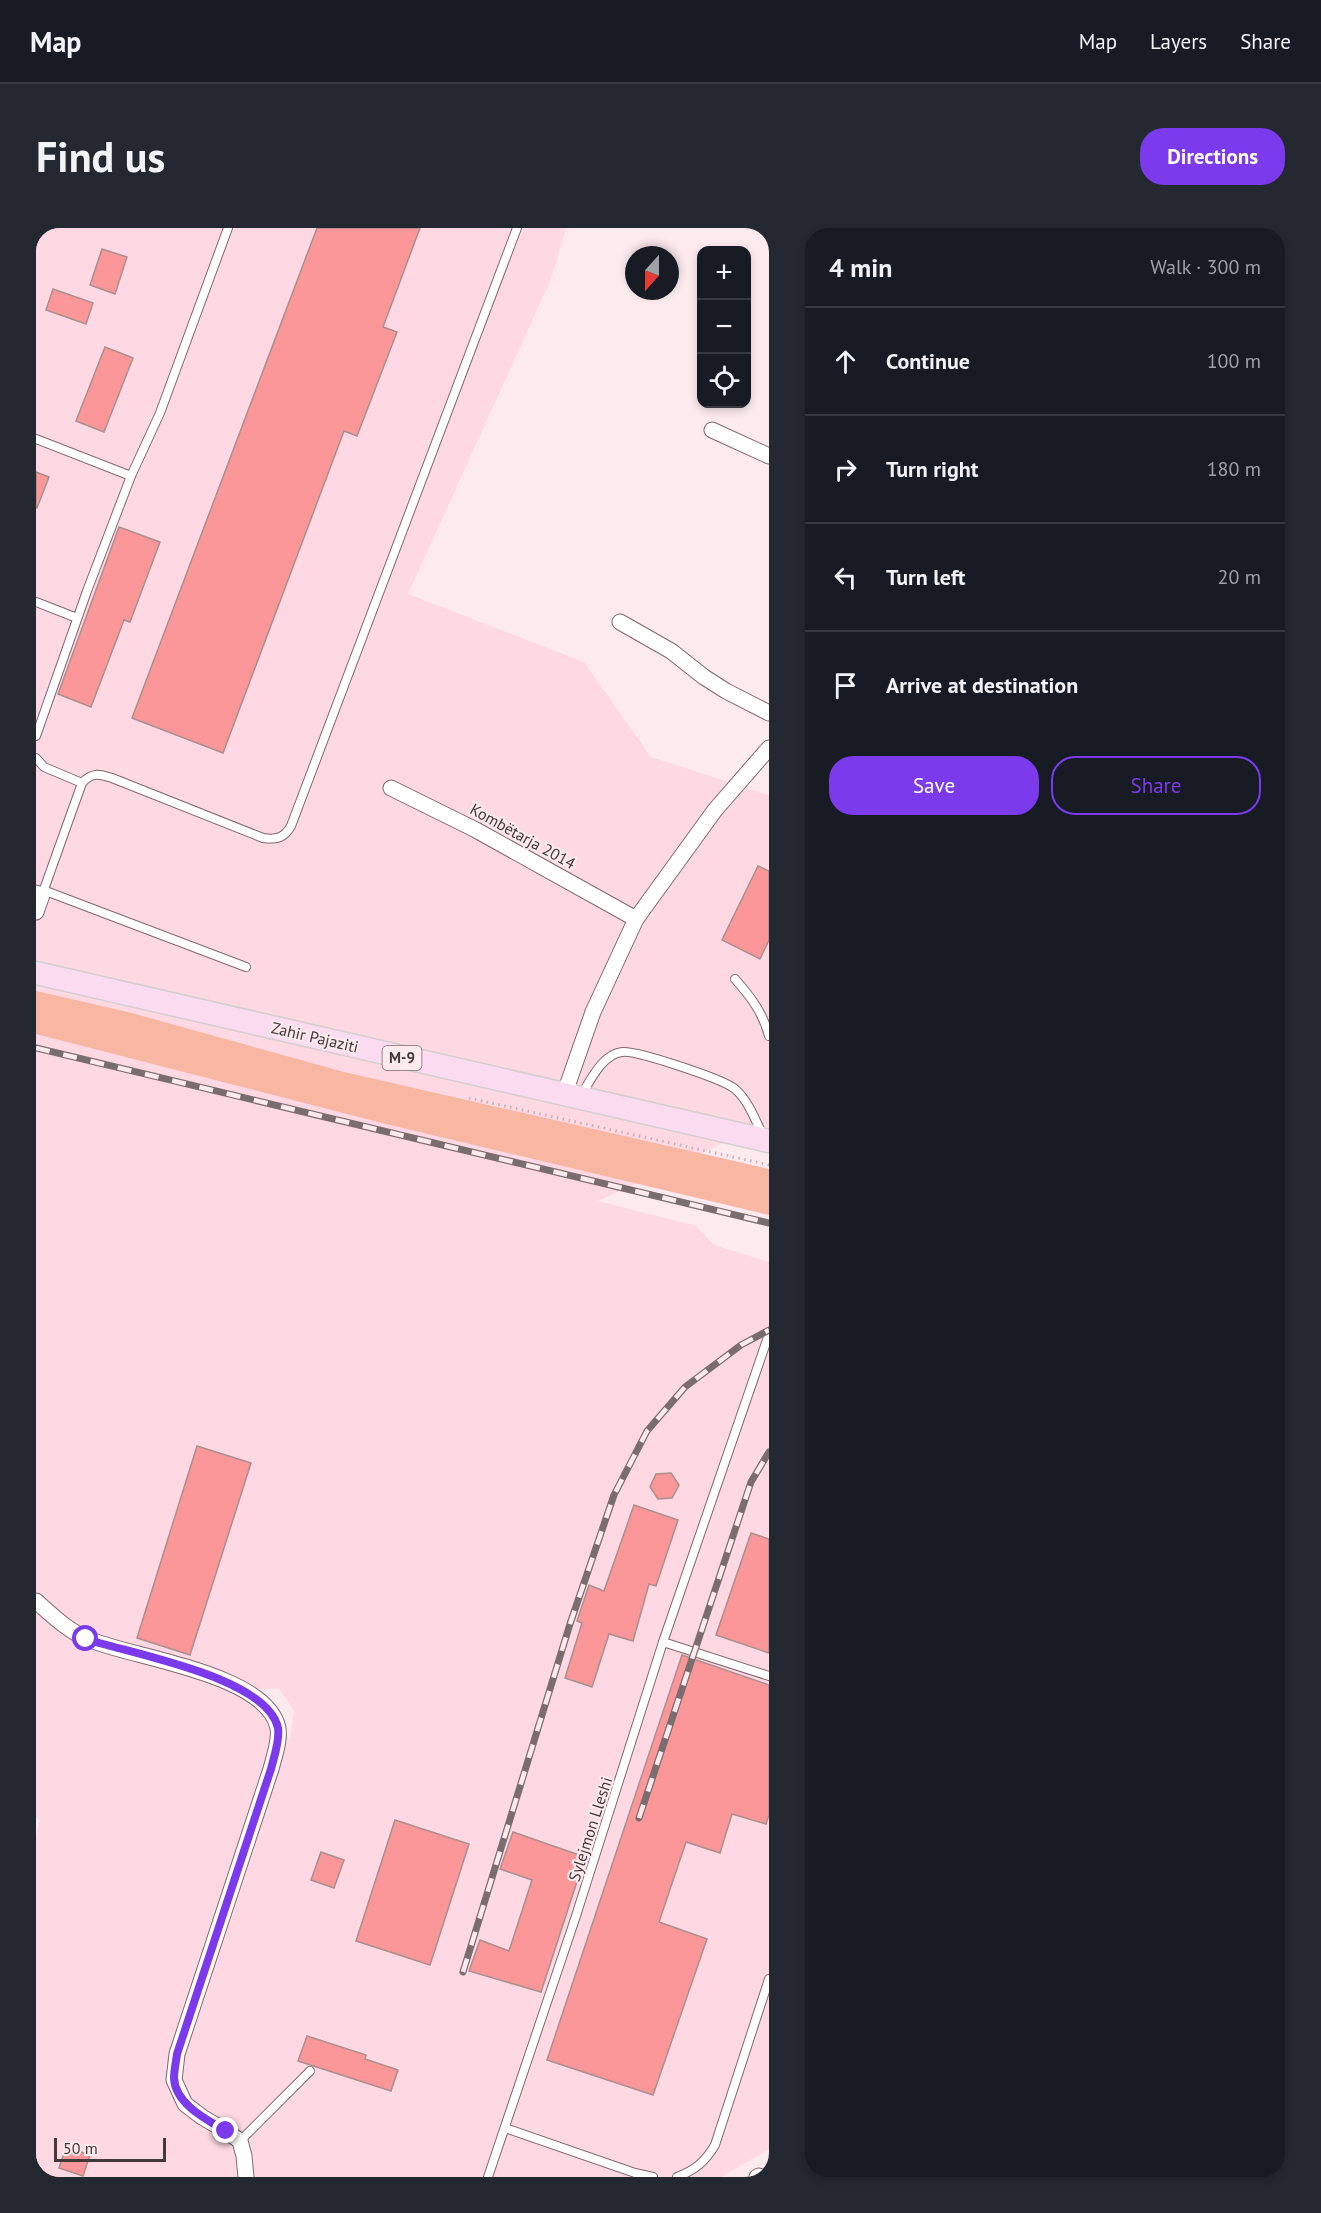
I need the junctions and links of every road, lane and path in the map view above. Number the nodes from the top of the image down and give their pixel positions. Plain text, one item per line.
1 (228, 228) edge
2 (518, 228) edge
3 (712, 430) dead end
4 (36, 439) edge
5 (769, 456) edge
6 (131, 476) junction
7 (36, 602) edge
8 (77, 618) junction
9 (620, 622) dead end
10 (769, 713) edge
11 (36, 736) edge
12 (769, 748) edge
13 (36, 758) edge
14 (82, 783) junction
15 (391, 788) dead end
16 (40, 893) edge
17 (36, 912) edge
18 (636, 919) junction
19 (246, 967) dead end
20 (36, 973) edge
21 (735, 979) dead end
22 (769, 1036) edge
23 (572, 1097) junction
24 (469, 1098) dead end
25 (767, 1140) edge
26 (769, 1165) edge
27 (769, 1334) edge
28 (36, 1601) edge
29 (663, 1642) junction
30 (769, 1676) edge
31 (769, 1979) edge
32 (310, 2072) dead end
33 (505, 2128) junction
34 (240, 2142) junction
35 (246, 2177) edge
36 (488, 2177) edge
37 (653, 2177) edge
38 (677, 2177) edge

1 - 6 lane
2 - 14 lane
3 - 5 street
4 - 6 lane
6 - 8 lane
7 - 8 lane
8 - 11 lane
9 - 10 street
12 - 18 street
13 - 14 lane
14 - 16 lane
15 - 18 street, Kombëtarja 2014
16 - 17 street
16 - 19 lane
18 - 23 street
20 - 23 main road, Zahir Pajaziti / M-9
21 - 22 lane
23 - 25 main road, Zahir Pajaziti / M-9
23 - 25 lane
24 - 26 path
27 - 29 lane, Sylejmon Lleshi
28 - 34 street
29 - 30 lane
29 - 33 lane, Sylejmon Lleshi
31 - 38 lane
32 - 34 lane
33 - 36 lane, Sylejmon Lleshi
33 - 37 lane
34 - 35 street

